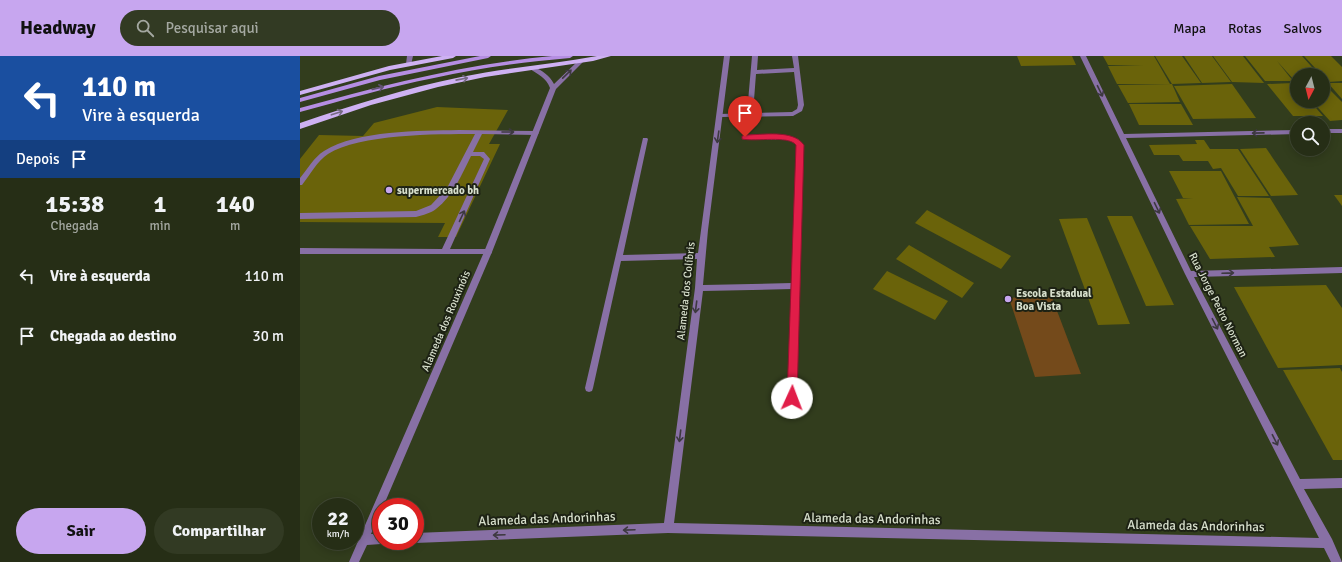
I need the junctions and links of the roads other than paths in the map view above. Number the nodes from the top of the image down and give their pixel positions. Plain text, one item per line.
1 (410, 56) edge
2 (453, 56) edge
3 (488, 56) edge
4 (570, 56) edge
5 (608, 56) edge
6 (727, 56) edge
7 (755, 56) edge
8 (795, 56) edge
9 (1083, 56) edge
10 (581, 61) junction
11 (409, 64) junction
12 (532, 68) junction
13 (797, 70) junction
14 (753, 72) junction
15 (554, 88) junction
16 (300, 93) edge
17 (300, 100) edge
18 (300, 110) edge
19 (750, 115) junction
20 (721, 116) junction
21 (300, 126) edge
22 (1330, 131) edge
23 (1342, 131) edge
24 (1290, 132) edge
25 (479, 133) junction
26 (536, 133) junction
27 (1122, 136) junction
28 (745, 137) dead end
29 (645, 139) dead end
30 (467, 154) junction
31 (300, 184) edge
32 (300, 216) edge
33 (300, 251) edge
34 (445, 251) junction
35 (488, 252) junction
36 (701, 256) junction
37 (618, 258) junction
38 (1342, 270) edge
39 (1189, 274) junction
40 (796, 286) junction
41 (699, 288) junction
42 (589, 388) dead end
43 (792, 398) dead end
44 (1342, 483) edge
45 (1298, 484) junction
46 (668, 528) junction
47 (424, 538) edge
48 (364, 540) joint
49 (372, 540) edge
50 (1328, 543) junction
51 (359, 550) edge
52 (354, 562) edge
53 (1337, 562) edge

1 - 11 street
2 - 11 main road
3 - 17 main road
18 -> 4 main road
5 - 10 main road
6 - 20 street, Alameda dos Colíbris
7 - 14 street
8 - 13 street
9 -> 27 street, Rua Jorge Pedro Norman
10 - 12 main road
15 -> 10 street, Alameda dos Rouxinóis
11 - 16 main road
12 - 15 street
21 -> 12 main road
13 - 14 street
13 - 19 street
14 - 19 street
15 - 26 street, Alameda dos Rouxinóis
19 - 20 street
20 -> 36 street, Alameda dos Colíbris
22 - 23 street
24 -> 27 street
25 -> 26 street
25 - 30 street
25 - 31 street
26 - 35 street, Alameda dos Rouxinóis
27 -> 39 street, Rua Jorge Pedro Norman
28 - 40 street
29 - 37 street
30 - 32 street
34 -> 30 street
33 - 34 street
34 - 35 street
35 - 48 street, Alameda dos Rouxinóis
36 - 37 street
36 - 41 street, Alameda dos Colíbris
37 - 42 street
39 -> 38 street
39 -> 45 street, Rua Jorge Pedro Norman
40 - 41 street
40 - 43 street
41 -> 46 street, Alameda dos Colíbris
44 - 45 street
45 - 50 street, Rua Jorge Pedro Norman
46 -> 47 street, Alameda das Andorinhas
46 - 50 street, Alameda das Andorinhas
48 - 49 street
50 - 53 street, Rua Jorge Pedro Norman
51 - 52 street, Alameda dos Rouxinóis

